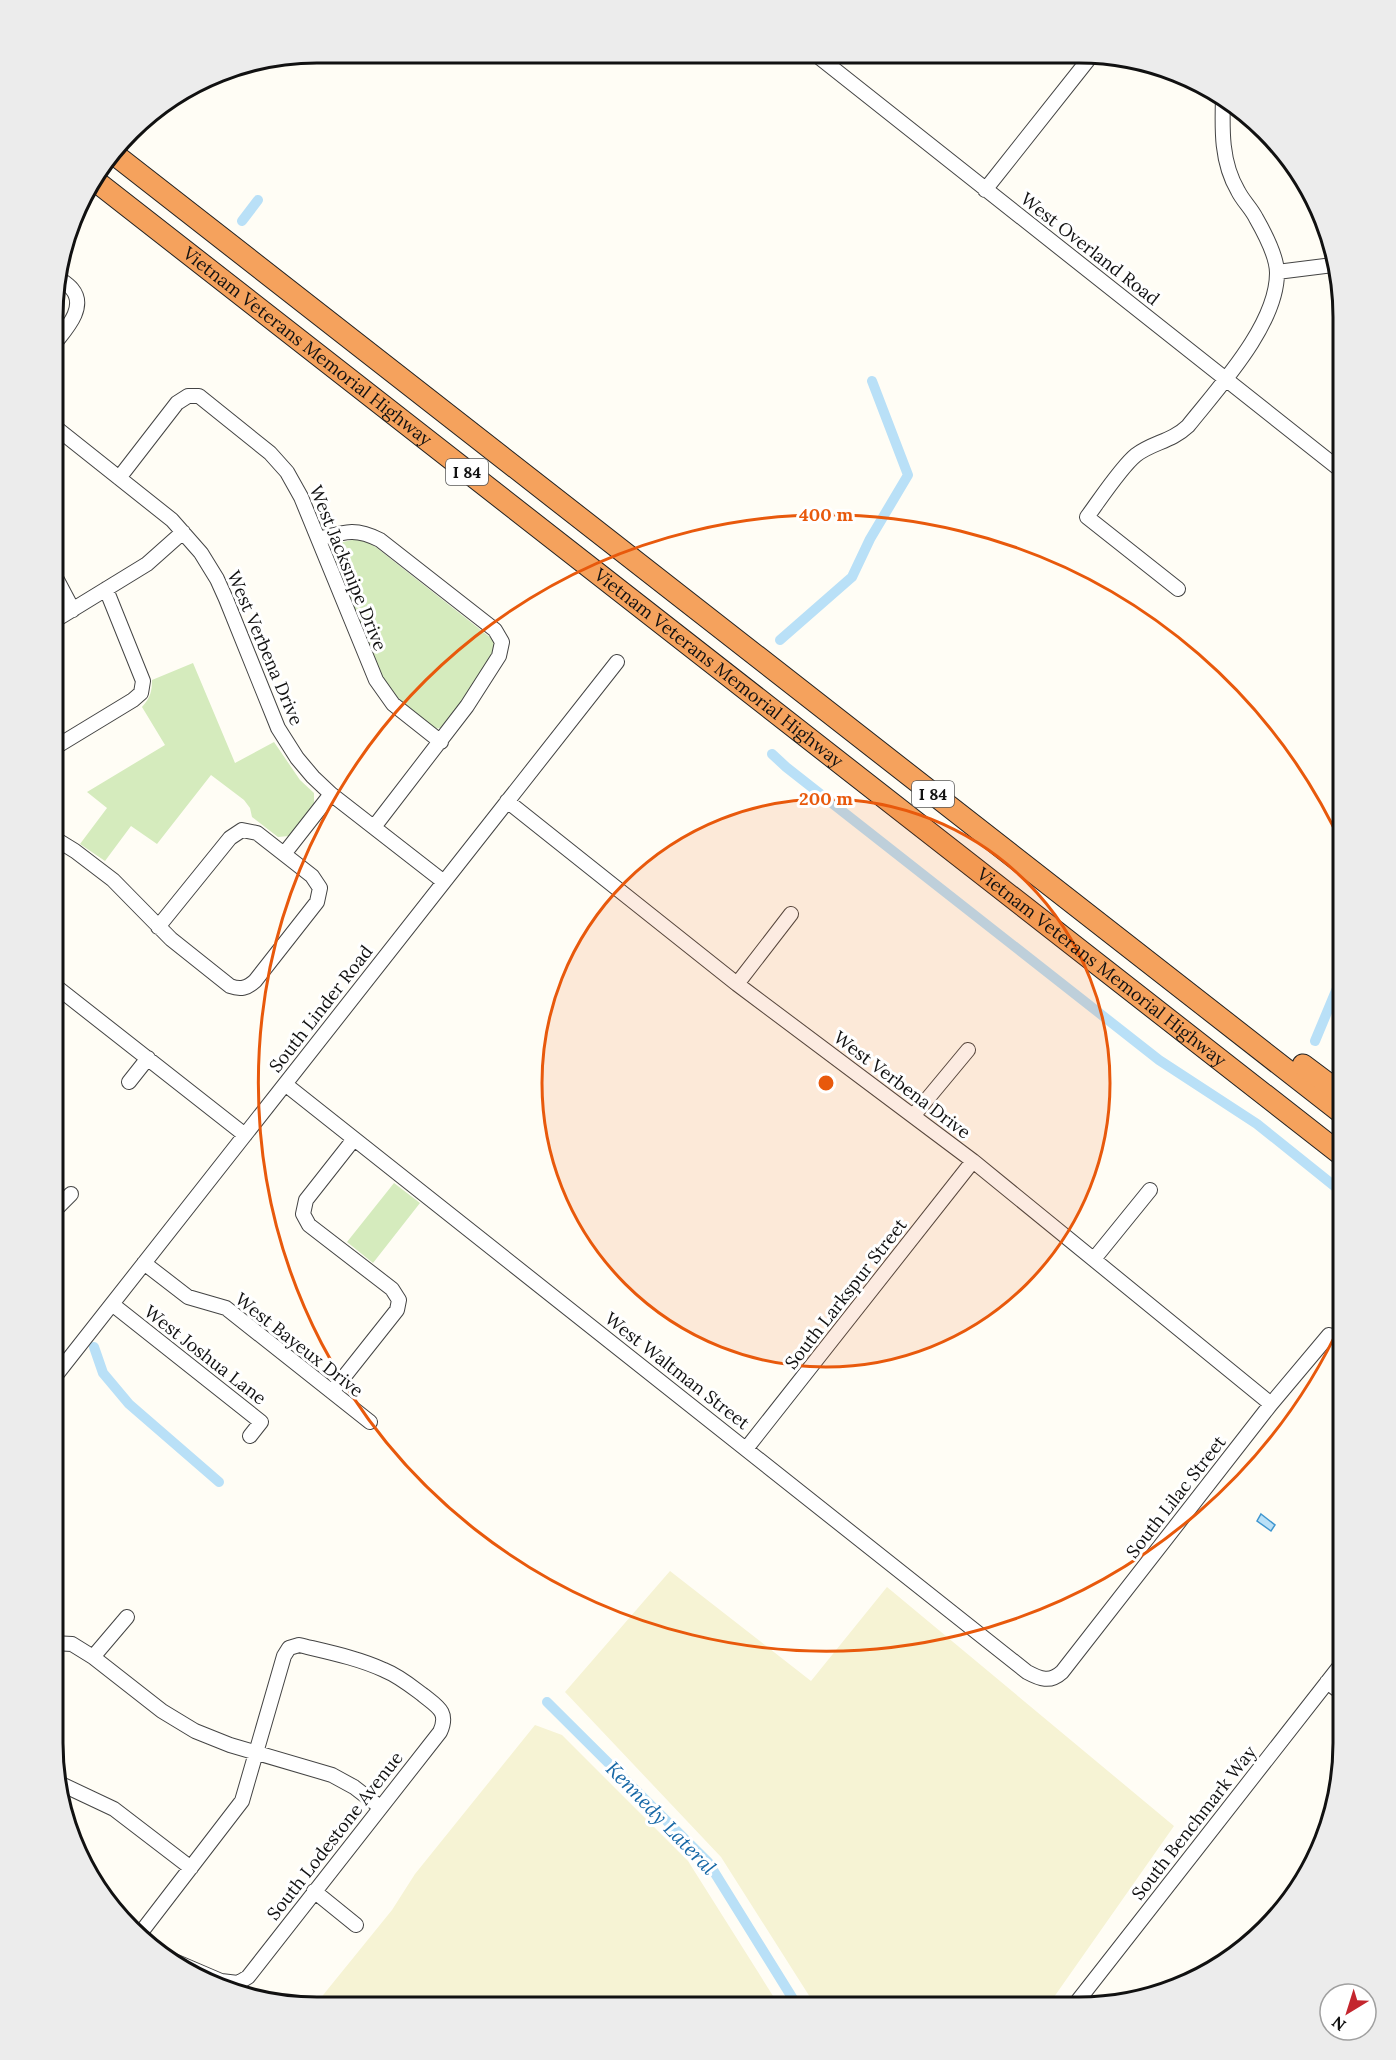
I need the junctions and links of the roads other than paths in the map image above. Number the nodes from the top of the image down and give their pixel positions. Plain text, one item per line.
1 (826, 63) edge
2 (1085, 63) edge
3 (1223, 108) edge
4 (119, 158) edge
5 (100, 185) edge
6 (985, 190) junction
7 (1328, 266) edge
8 (1278, 272) junction
9 (65, 284) edge
10 (63, 333) edge
11 (1225, 378) junction
12 (63, 433) edge
13 (1333, 464) edge
14 (119, 478) junction
15 (183, 532) junction
16 (319, 539) junction
17 (106, 589) junction
18 (1178, 589) dead end
19 (63, 591) edge
20 (73, 610) junction
21 (63, 616) edge
22 (617, 662) dead end
23 (441, 742) junction
24 (63, 743) edge
25 (331, 794) junction
26 (507, 801) junction
27 (374, 827) junction
28 (63, 844) edge
29 (284, 854) junction
30 (444, 882) junction
31 (791, 914) dead end
32 (158, 927) junction
33 (1153, 966) junction
34 (737, 984) junction
35 (63, 995) edge
36 (968, 1050) dead end
37 (147, 1058) junction
38 (129, 1082) dead end
39 (285, 1084) junction
40 (1333, 1087) edge
41 (1333, 1106) edge
42 (914, 1115) junction
43 (245, 1135) junction
44 (354, 1139) junction
45 (1333, 1148) edge
46 (973, 1161) junction
47 (1150, 1190) dead end
48 (71, 1194) dead end
49 (63, 1202) edge
50 (1094, 1259) junction
51 (144, 1263) junction
52 (112, 1304) junction
53 (1329, 1335) dead end
54 (63, 1366) edge
55 (332, 1392) junction
56 (1271, 1404) junction
57 (370, 1422) dead end
58 (250, 1436) dead end
59 (746, 1449) junction
60 (126, 1617) dead end
61 (63, 1644) edge
62 (93, 1657) junction
63 (1333, 1674) edge
64 (1051, 1679) joint
65 (1327, 1682) junction
66 (1333, 1686) edge
67 (257, 1753) junction
68 (67, 1787) edge
69 (380, 1807) junction
70 (191, 1868) junction
71 (314, 1891) junction
72 (356, 1925) dead end
73 (143, 1928) edge
74 (230, 1982) edge
75 (1081, 1997) edge

1 - 6 street, West Overland Road
2 - 6 street
3 - 8 street
4 - 33 highway, Vietnam Veterans Memorial Highway / I 84
5 - 45 highway, Vietnam Veterans Memorial Highway / I 84
6 - 11 street, West Overland Road
7 - 8 street
8 - 11 street
9 - 10 street
11 - 13 street, West Overland Road
11 - 18 street
12 - 14 street, West Verbena Drive
14 - 15 street, West Verbena Drive
14 - 16 street, West Jacksnipe Drive
15 - 17 street
15 - 25 street, West Verbena Drive
16 - 23 street, West Jacksnipe Drive
16 - 23 street
17 - 20 street
17 - 24 street
19 - 20 street
20 - 21 street
22 - 26 street, South Linder Road
23 - 27 street
25 - 27 street, West Verbena Drive
25 - 29 street
26 - 30 street, South Linder Road
26 - 34 street, West Verbena Drive
27 - 30 street, West Verbena Drive
28 - 32 street
29 - 32 street
29 - 32 street
30 - 39 street, South Linder Road
31 - 34 street
33 - 40 highway
33 - 41 highway, Vietnam Veterans Memorial Highway / I 84
34 - 42 street, West Verbena Drive
35 - 37 street
36 - 42 street
37 - 38 street
37 - 43 street
39 - 43 street, South Linder Road
39 - 44 street, West Waltman Street
42 - 46 street, West Verbena Drive
43 - 51 street, South Linder Road
44 - 55 street
44 - 59 street, West Waltman Street
46 - 50 street, West Verbena Drive
46 - 59 street, South Larkspur Street
47 - 50 street
48 - 49 street
50 - 56 street, West Verbena Drive
51 - 52 street, South Linder Road
51 - 55 street, West Bayeux Drive
52 - 54 street, South Linder Road
52 - 58 street, West Joshua Lane
53 - 56 street, South Lilac Street
55 - 57 street, West Bayeux Drive
56 - 64 street, South Lilac Street
59 - 64 street, West Waltman Street
60 - 62 street
61 - 62 street
62 - 67 street
63 - 65 street, South Benchmark Way
65 - 66 street
65 - 75 street, South Benchmark Way
67 - 69 street
67 - 69 street, South Lodestone Avenue
67 - 70 street
68 - 70 street
69 - 71 street, South Lodestone Avenue
70 - 73 street
71 - 72 street
71 - 74 street, South Lodestone Avenue

